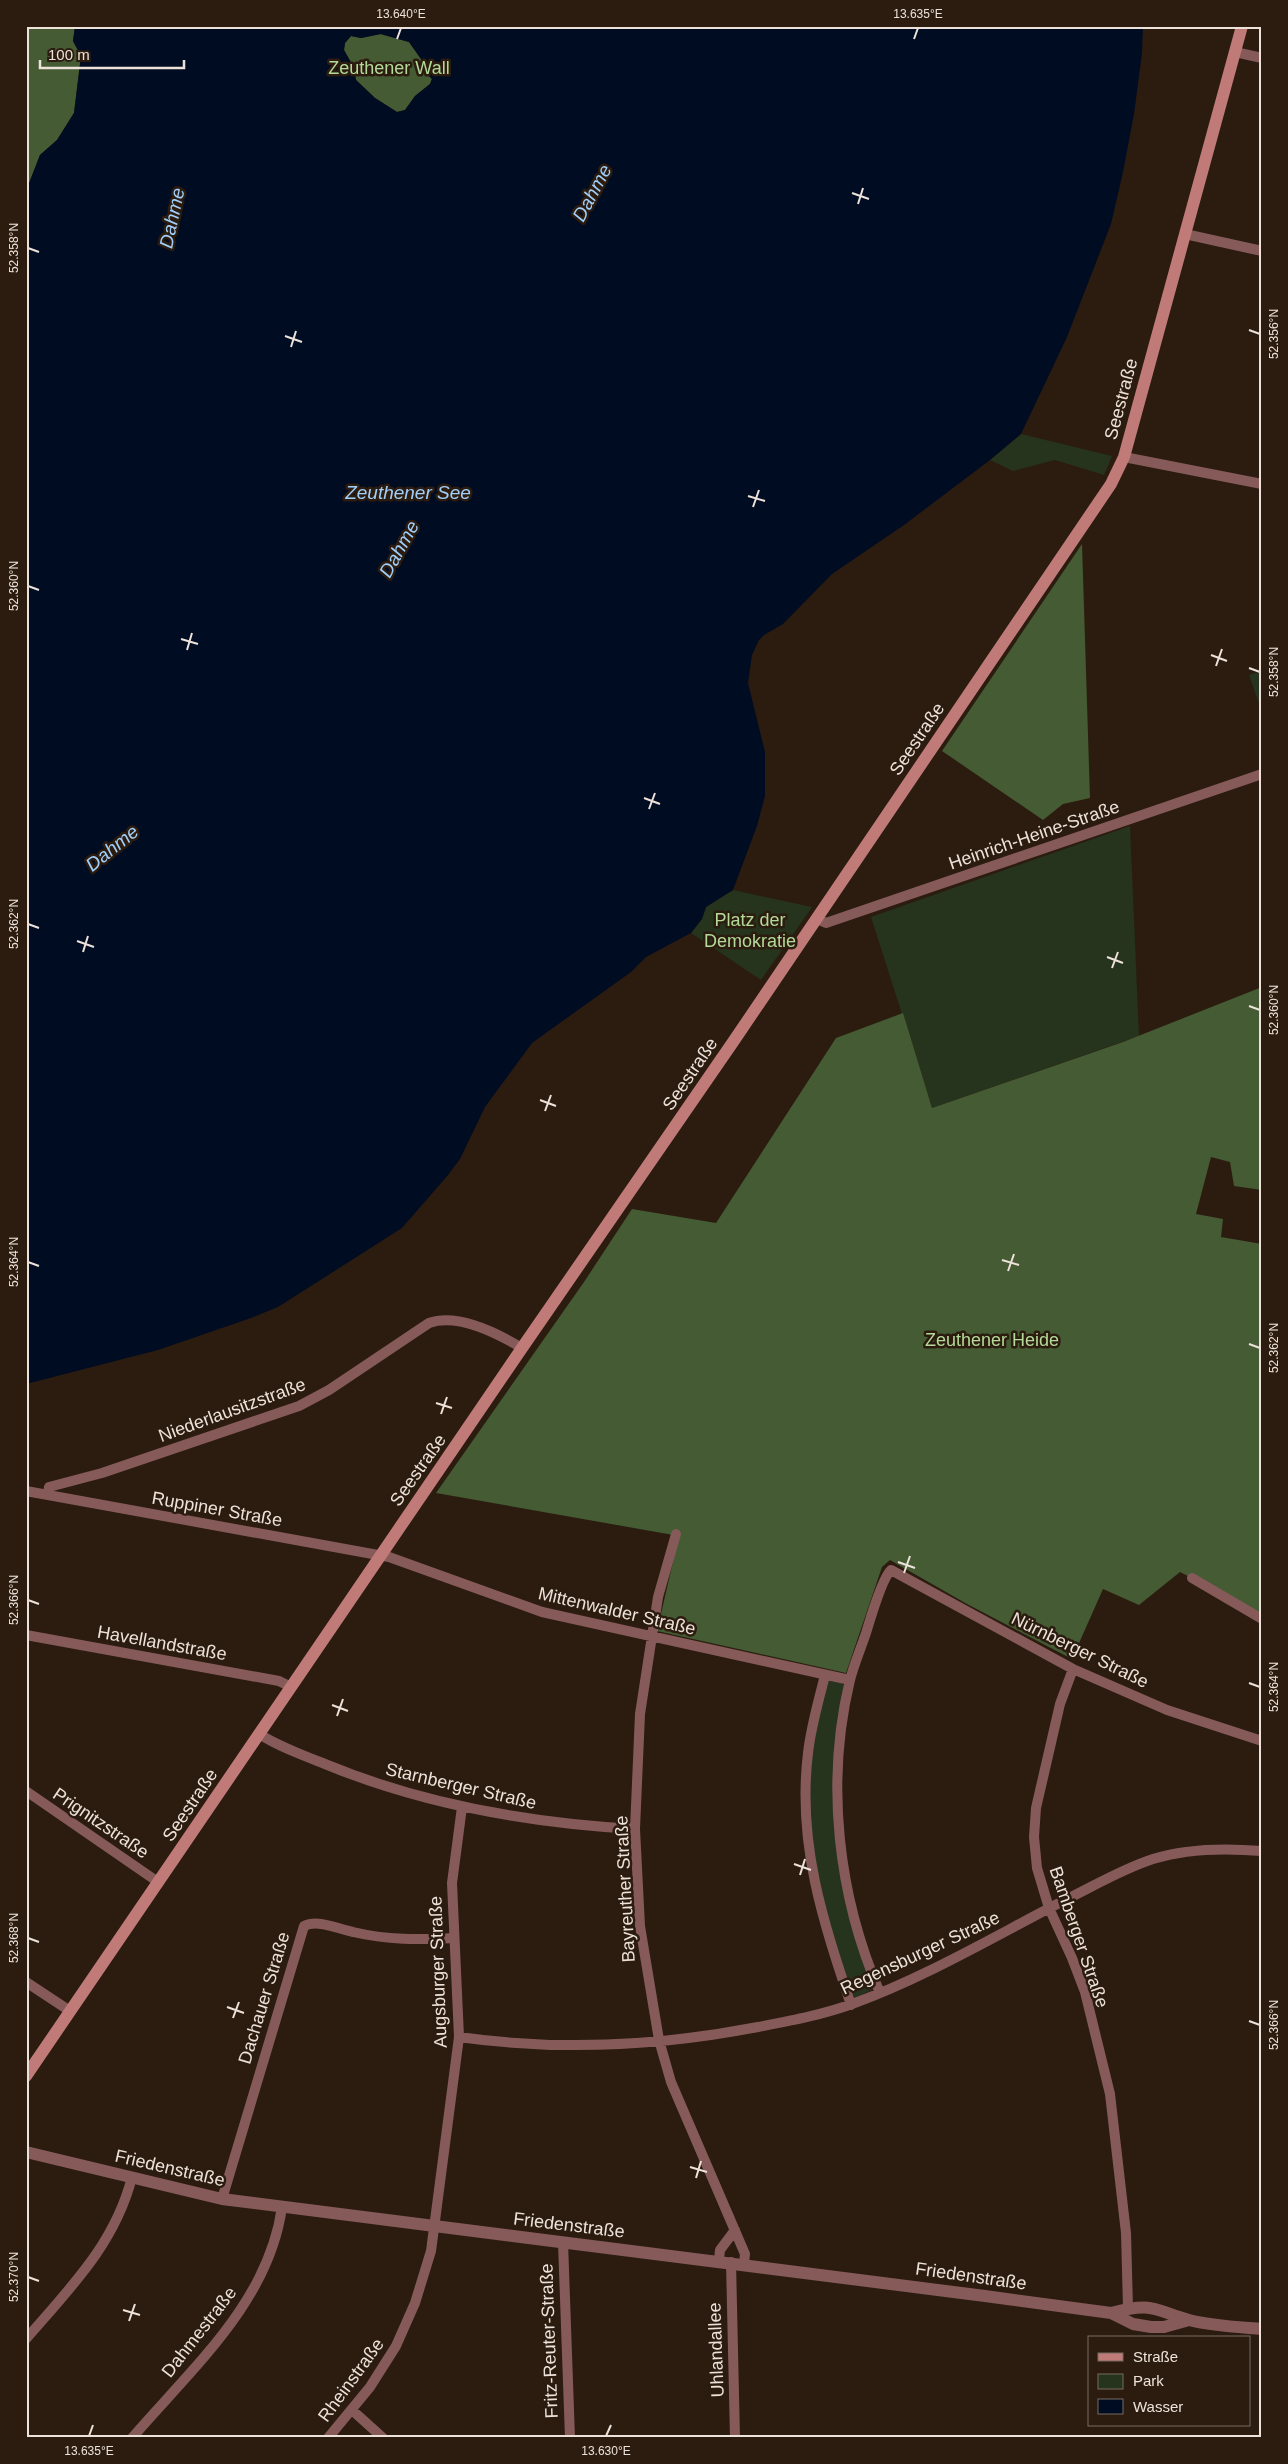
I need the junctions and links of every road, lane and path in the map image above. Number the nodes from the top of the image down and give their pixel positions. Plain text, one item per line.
1 (1242, 26) edge
2 (1234, 52) junction
3 (1262, 58) edge
4 (1184, 234) junction
5 (1262, 251) edge
6 (1124, 457) junction
7 (1262, 484) edge
8 (1262, 774) edge
9 (817, 919) junction
10 (522, 1348) junction
11 (26, 1491) edge
12 (48, 1494) junction
13 (676, 1534) dead end
14 (381, 1556) junction
15 (1192, 1578) dead end
16 (1262, 1619) edge
17 (26, 1635) edge
18 (652, 1636) junction
19 (1073, 1669) junction
20 (824, 1675) junction
21 (850, 1680) junction
22 (291, 1687) junction
23 (259, 1734) junction
24 (1262, 1741) edge
25 (26, 1792) edge
26 (462, 1807) junction
27 (636, 1830) junction
28 (1262, 1852) edge
29 (158, 1882) junction
30 (1049, 1908) junction
31 (454, 1938) junction
32 (26, 1982) edge
33 (880, 1993) junction
34 (851, 2005) junction
35 (70, 2011) junction
36 (459, 2037) junction
37 (659, 2040) junction
38 (26, 2076) edge
39 (26, 2152) edge
40 (132, 2177) junction
41 (222, 2199) junction
42 (282, 2206) junction
43 (435, 2226) junction
44 (735, 2230) junction
45 (563, 2242) junction
46 (725, 2261) junction
47 (744, 2263) junction
48 (1128, 2308) junction
49 (1111, 2313) junction
50 (1190, 2320) junction
51 (1262, 2329) edge
52 (26, 2339) edge
53 (352, 2410) junction
54 (132, 2438) edge
55 (328, 2438) edge
56 (384, 2438) edge
57 (570, 2438) edge
58 (735, 2438) edge

1 - 2 main road, Seestraße
2 - 3 street
2 - 4 main road, Seestraße
4 - 5 street
4 - 6 main road, Seestraße
6 - 7 street
6 - 9 main road, Seestraße
8 - 9 street, Heinrich-Heine-Straße
9 - 10 main road, Seestraße
10 - 12 street, Niederlausitzstraße
10 - 14 main road, Seestraße
11 - 12 street
12 - 14 street, Ruppiner Straße
13 - 18 street, Bayreuther Straße
14 - 18 street, Mittenwalder Straße
14 - 22 main road, Seestraße
15 - 16 street
17 - 22 street, Havellandstraße
18 - 20 street, Mittenwalder Straße
18 - 27 street, Bayreuther Straße
19 - 21 street, Nürnberger Straße
19 - 24 street, Nürnberger Straße
19 - 30 street, Bamberger Straße
20 - 21 street, Mittenwalder Straße
20 - 34 street
21 - 33 street
22 - 23 main road, Seestraße
23 - 26 street, Starnberger Straße
23 - 29 main road, Seestraße
25 - 29 street, Prignitzstraße
26 - 27 street, Starnberger Straße
26 - 31 street, Augsburger Straße
27 - 37 street, Bayreuther Straße
28 - 30 street, Regensburger Straße
29 - 35 main road, Seestraße
30 - 33 street, Regensburger Straße
30 - 48 street, Bamberger Straße
31 - 36 street, Augsburger Straße
31 - 41 street, Dachauer Straße
32 - 35 street
33 - 34 street, Regensburger Straße
34 - 37 street, Regensburger Straße
35 - 38 main road, Seestraße
36 - 37 street, Regensburger Straße
36 - 43 street, Augsburger Straße
37 - 44 street, Bayreuther Straße
39 - 40 street, Friedenstraße
40 - 41 street, Friedenstraße
40 - 52 street
41 - 42 street, Friedenstraße
42 - 43 street, Friedenstraße
42 - 54 street, Dahmestraße
43 - 45 street, Friedenstraße
43 - 53 street, Rheinstraße
44 - 46 street
44 - 47 street, Bayreuther Straße
45 - 46 street, Friedenstraße
45 - 57 street, Fritz-Reuter-Straße
46 - 47 street, Friedenstraße
46 - 58 street, Uhlandallee
47 - 49 street, Friedenstraße
48 - 49 street, Friedenstraße
48 - 50 street, Friedenstraße
49 - 50 street, Friedenstraße
50 - 51 street, Friedenstraße
53 - 55 street, Rheinstraße
53 - 56 street

